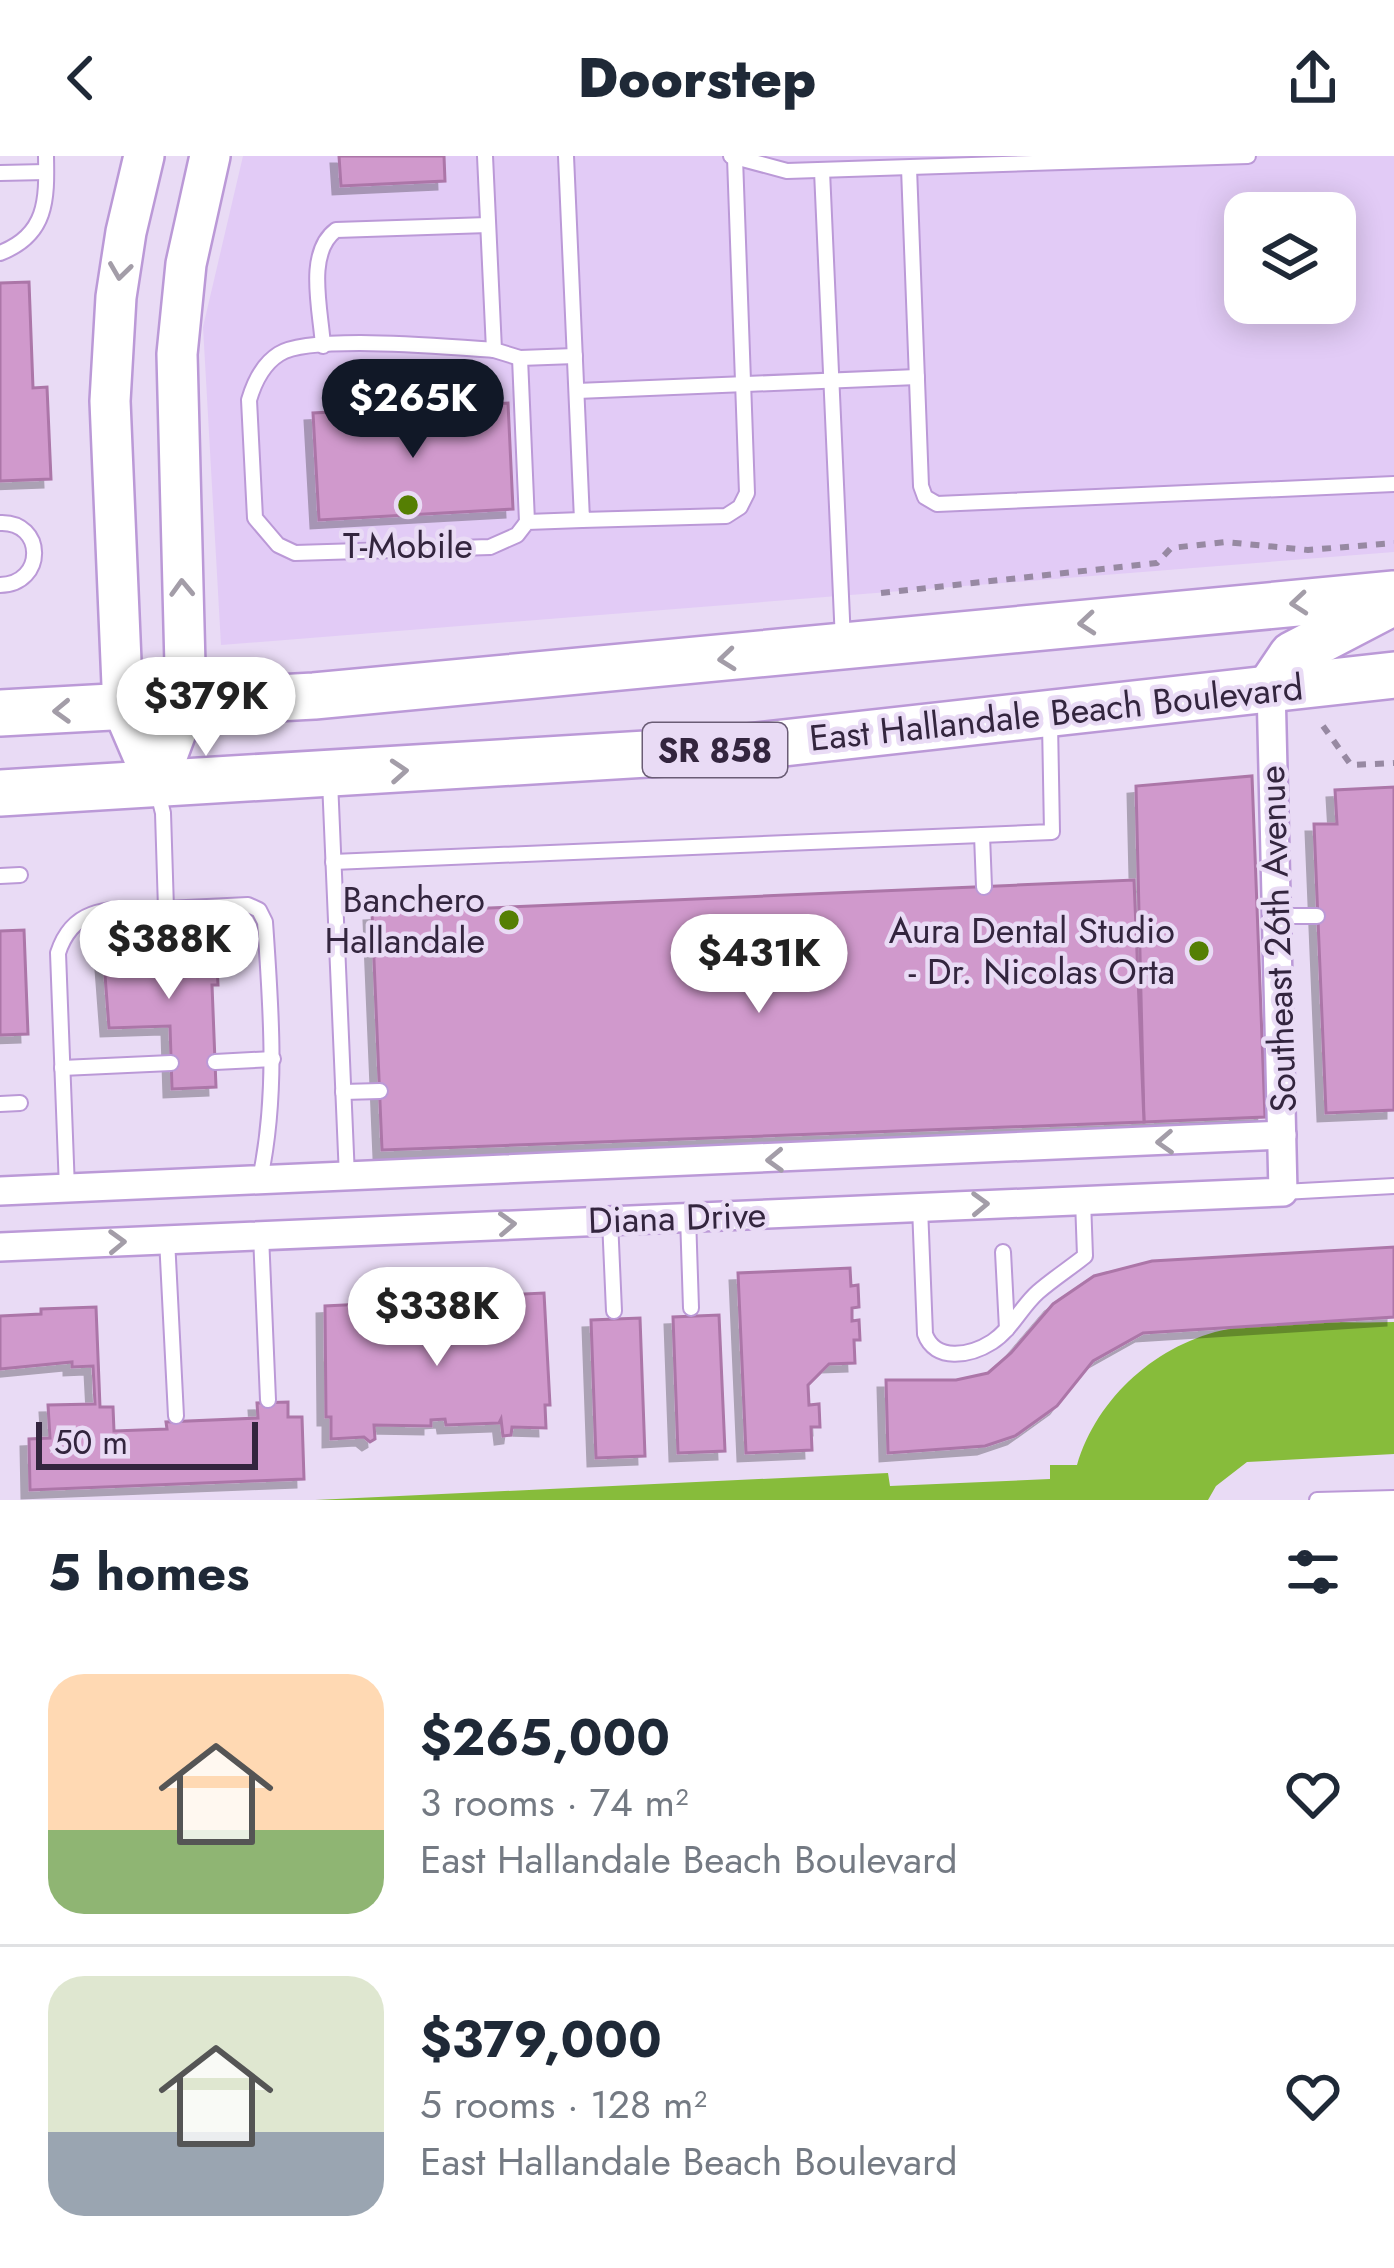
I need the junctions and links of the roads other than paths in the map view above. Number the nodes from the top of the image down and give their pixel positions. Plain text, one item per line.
1 (144, 156) edge
2 (485, 156) edge
3 (566, 156) edge
4 (1249, 156) edge
5 (733, 157) edge
6 (208, 158) edge
7 (46, 164) edge
8 (909, 168) junction
9 (822, 171) junction
10 (0, 173) edge
11 (488, 225) junction
12 (0, 253) edge
13 (323, 346) junction
14 (494, 350) junction
15 (575, 356) junction
16 (520, 358) junction
17 (916, 377) junction
18 (830, 381) junction
19 (743, 384) junction
20 (577, 391) junction
21 (1394, 484) edge
22 (583, 520) junction
23 (527, 521) junction
24 (0, 523) edge
25 (0, 585) edge
26 (1394, 598) edge
27 (843, 646) junction
28 (1394, 675) edge
29 (1270, 686) junction
30 (186, 705) junction
31 (123, 709) junction
32 (1049, 712) junction
33 (0, 713) edge
34 (330, 776) junction
35 (156, 787) junction
36 (0, 794) edge
37 (982, 835) junction
38 (333, 862) junction
39 (20, 875) dead end
40 (0, 876) edge
41 (984, 887) dead end
42 (166, 909) junction
43 (1276, 916) junction
44 (1317, 916) dead end
45 (273, 1059) junction
46 (215, 1062) dead end
47 (171, 1063) dead end
48 (62, 1068) junction
49 (380, 1091) dead end
50 (343, 1092) junction
51 (20, 1103) dead end
52 (0, 1104) edge
53 (1282, 1135) junction
54 (346, 1177) junction
55 (260, 1181) junction
56 (1394, 1186) edge
57 (68, 1189) junction
58 (0, 1191) edge
59 (1282, 1192) junction
60 (564, 1195) junction
61 (1083, 1200) junction
62 (920, 1207) junction
63 (688, 1216) junction
64 (610, 1220) junction
65 (261, 1235) junction
66 (167, 1240) junction
67 (0, 1247) edge
68 (1003, 1252) dead end
69 (691, 1307) dead end
70 (614, 1312) dead end
71 (1006, 1329) junction
72 (268, 1400) dead end
73 (176, 1416) dead end
74 (1394, 1498) edge
75 (1317, 1500) edge

1 -> 31 street
2 - 11 lane
3 - 15 lane
4 - 8 lane
5 - 9 lane
5 - 19 lane
30 -> 6 street
7 - 10 lane
7 - 12 lane
8 - 9 lane
8 - 17 lane
9 - 18 lane
11 - 13 lane
11 - 14 lane
13 - 14 lane
13 - 23 lane
14 - 16 lane
15 - 16 lane
15 - 20 lane
16 - 23 lane
17 - 18 lane
17 - 21 lane
18 - 19 lane
18 - 27 lane
19 - 20 lane
19 - 22 lane
20 - 22 lane
22 - 23 lane
24 - 25 lane
26 -> 27 main road
26 - 29 main road
27 -> 30 main road
28 - 29 main road, East Hallandale Beach Boulevard / SR 858
29 - 32 main road, East Hallandale Beach Boulevard / SR 858
29 - 43 street, Southeast 26th Avenue
30 - 31 main road
30 - 35 street
31 -> 33 main road
31 - 35 street
34 -> 32 main road, East Hallandale Beach Boulevard / SR 858
32 - 37 lane
34 - 35 main road, East Hallandale Beach Boulevard / SR 858
34 - 38 lane
35 - 36 main road, East Hallandale Beach Boulevard / SR 858
35 - 42 lane
37 - 38 lane
37 - 41 lane
38 - 50 lane
39 - 40 lane
42 - 45 lane
42 - 48 lane
43 - 44 lane
43 - 53 street, Southeast 26th Avenue
45 - 46 lane
45 - 55 lane
47 - 48 lane
48 - 57 lane
49 - 50 lane
50 - 54 lane
51 - 52 lane
53 - 59 street, Southeast 26th Avenue
53 -> 60 street, Diana Drive
54 - 55 street, Diana Drive
54 - 60 street, Diana Drive
55 - 57 street, Diana Drive
56 - 59 lane
57 - 58 street, Diana Drive
59 - 61 street, Diana Drive
60 - 64 street, Diana Drive
65 -> 60 street, Diana Drive
62 -> 61 street, Diana Drive
61 - 71 lane
62 - 63 street, Diana Drive
62 - 71 lane
63 - 64 street, Diana Drive
63 - 69 lane
64 - 70 lane
65 - 66 street, Diana Drive
65 - 72 lane
67 -> 66 street, Diana Drive
66 - 73 lane
68 - 71 lane
74 - 75 lane

